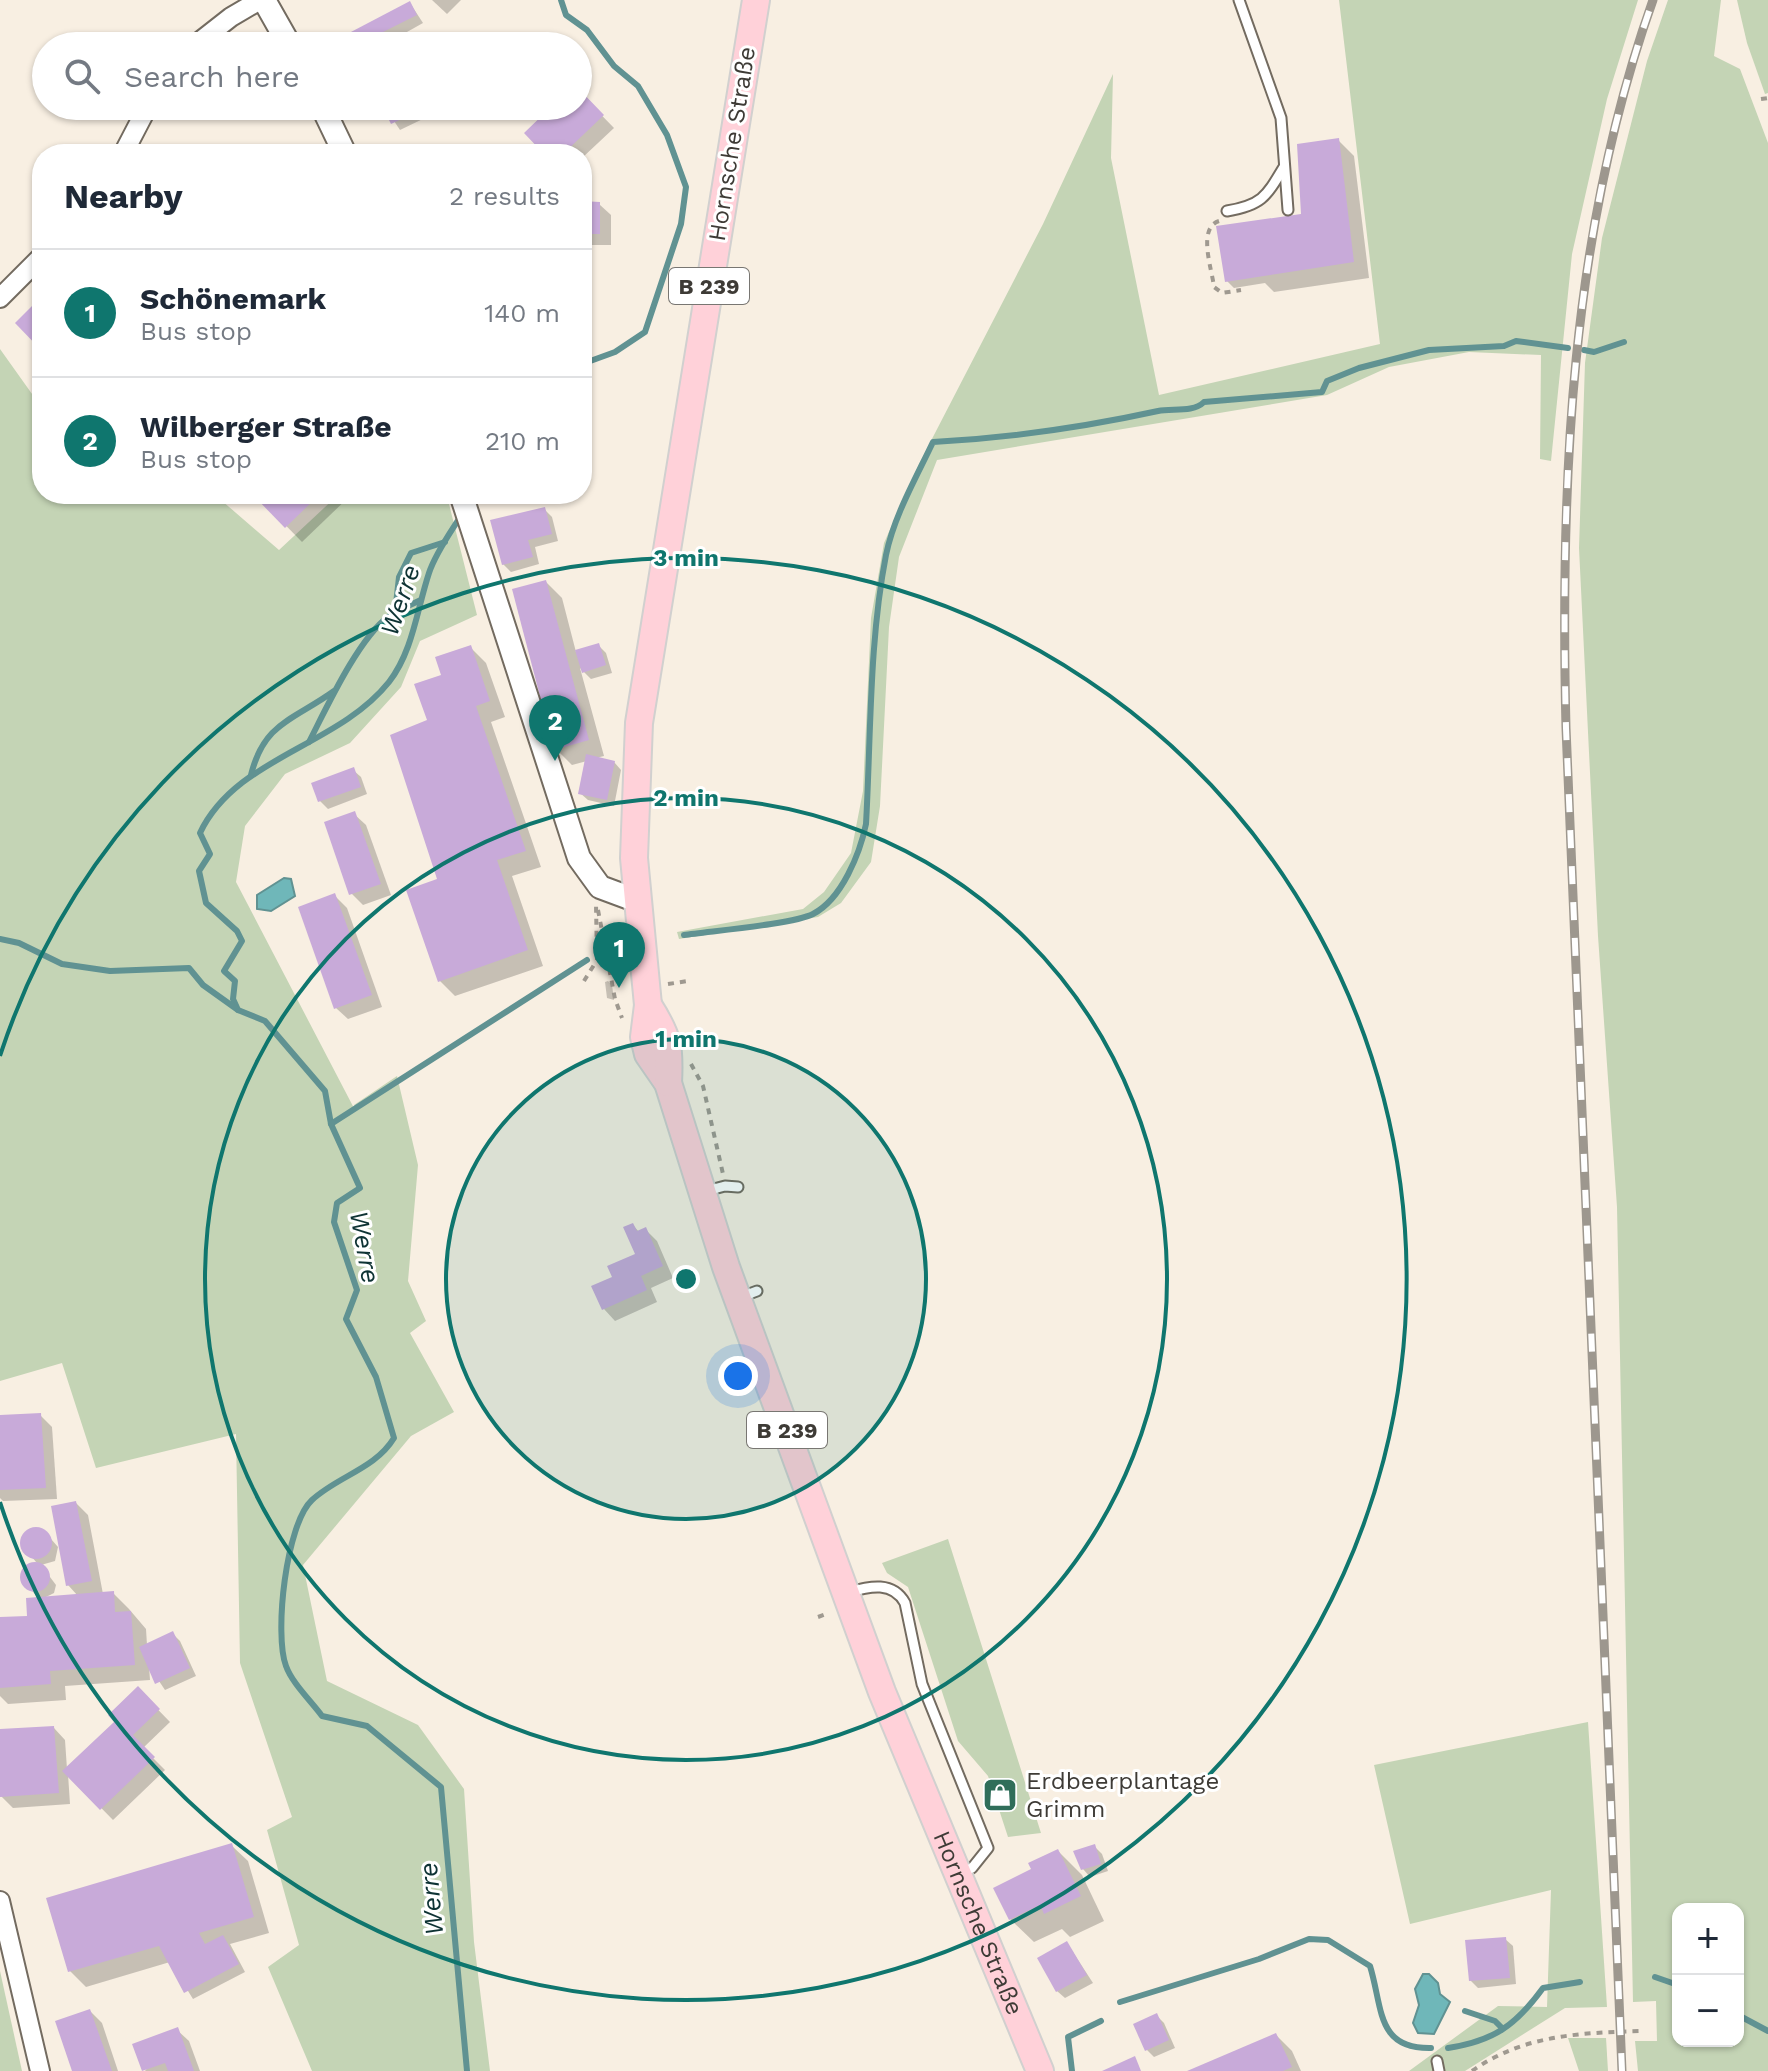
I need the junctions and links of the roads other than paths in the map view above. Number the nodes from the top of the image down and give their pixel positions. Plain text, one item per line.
1 (262, 0) edge
2 (756, 0) edge
3 (1239, 0) edge
4 (212, 32) edge
5 (281, 32) edge
6 (141, 120) edge
7 (329, 120) edge
8 (128, 144) edge
9 (340, 144) edge
10 (1285, 166) junction
11 (1288, 210) dead end
12 (1227, 211) road end
13 (32, 266) edge
14 (0, 298) edge
15 (464, 504) edge
16 (635, 900) junction
17 (738, 1187) dead end
18 (702, 1192) junction
19 (845, 1592) junction
20 (957, 1874) junction
21 (0, 1901) edge
22 (40, 2071) edge
23 (1040, 2071) edge

1 - 4 street
1 - 5 street
2 - 16 main road, Hornsche Straße / B 239
3 - 10 lane
6 - 8 street
7 - 9 street
10 - 11 lane
10 - 12 lane
13 - 14 street
15 - 16 street
16 - 18 main road, B 239
17 - 18 lane
18 - 19 main road, B 239
19 - 20 main road, Hornsche Straße / B 239
19 - 20 lane
20 - 23 main road, Hornsche Straße / B 239
21 - 22 street

